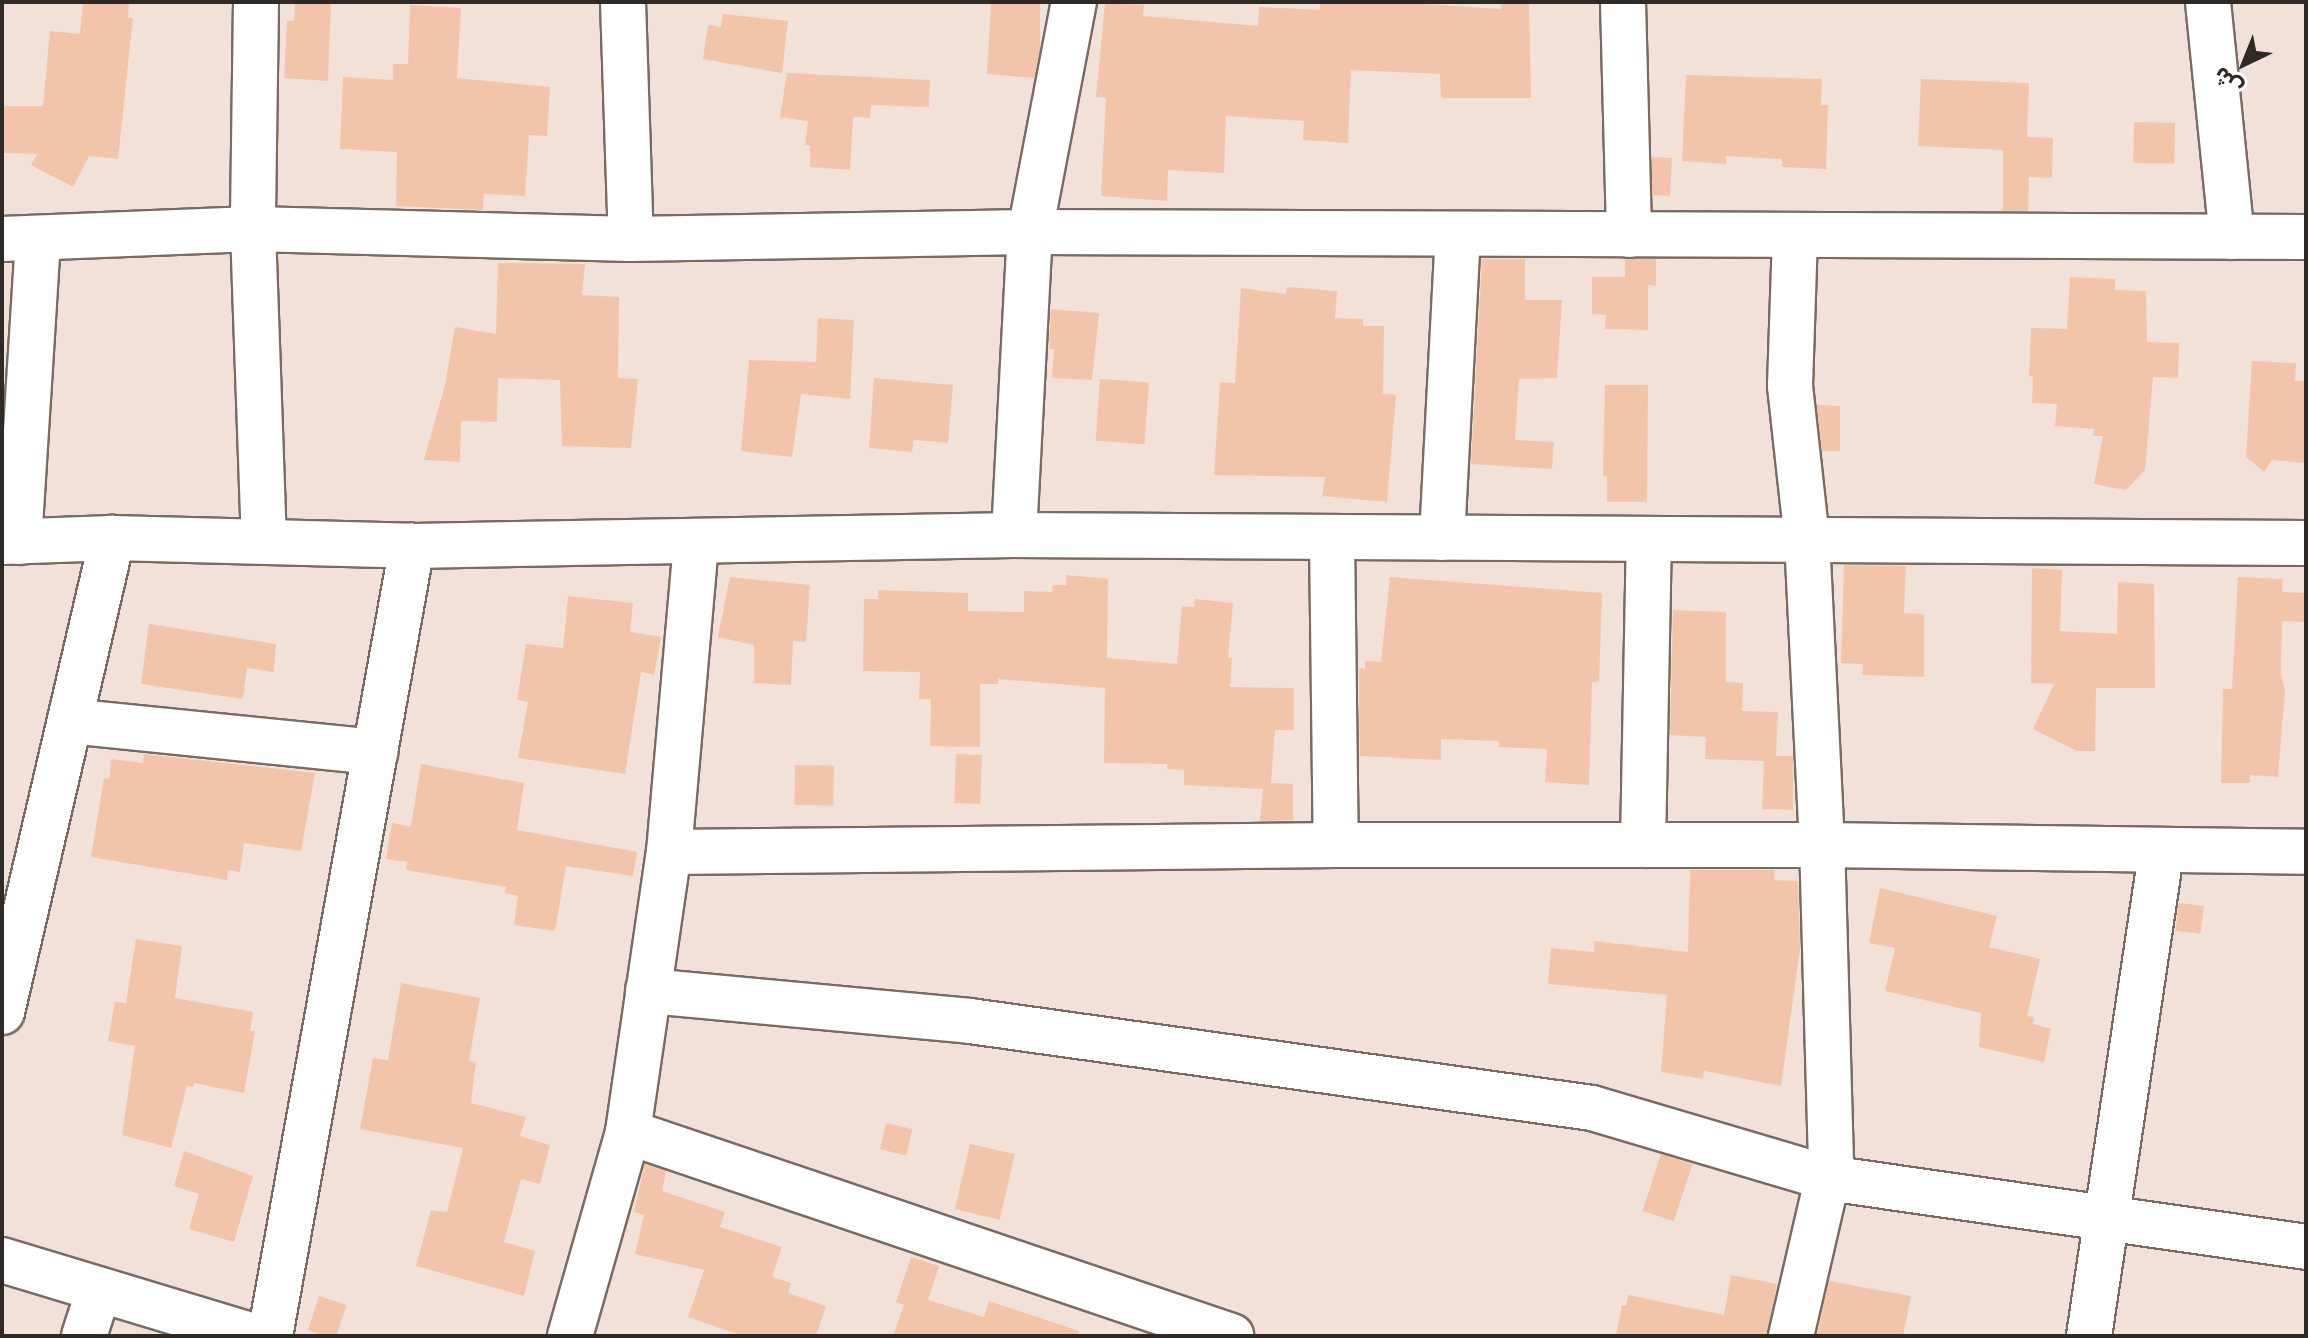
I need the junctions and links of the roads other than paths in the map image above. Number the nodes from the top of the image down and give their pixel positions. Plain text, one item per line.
1 (256, 2) edge
2 (623, 2) edge
3 (1074, 2) edge
4 (1623, 2) edge
5 (2208, 2) edge
6 (253, 229) junction
7 (1030, 232) junction
8 (1458, 234) junction
9 (1629, 235) junction
10 (1795, 235) junction
11 (2232, 237) junction
12 (2306, 237) edge
13 (20, 239) edge
14 (631, 239) junction
15 (1014, 535) junction
16 (1332, 537) junction
17 (112, 538) junction
18 (1442, 538) junction
19 (1649, 539) junction
20 (1807, 540) junction
21 (264, 541) junction
22 (696, 541) junction
23 (10, 542) edge
24 (2306, 543) edge
25 (412, 546) junction
26 (70, 721) junction
27 (375, 752) junction
28 (1336, 845) junction
29 (1643, 845) junction
30 (1822, 845) junction
31 (2162, 850) junction
32 (669, 852) junction
33 (2306, 852) edge
34 (648, 991) junction
35 (2, 1012) edge
36 (628, 1132) junction
37 (1828, 1178) junction
38 (2107, 1218) junction
39 (2306, 1247) edge
40 (2, 1260) edge
41 (99, 1290) junction
42 (84, 1336) edge
43 (254, 1336) edge
44 (270, 1336) edge
45 (570, 1336) edge
46 (1231, 1336) edge
47 (1791, 1336) edge
48 (2089, 1336) edge

1 - 6 street
2 - 14 street
3 - 7 street
4 - 9 street
5 - 11 street
6 - 13 street
6 - 14 street
6 - 21 street
7 - 8 street
7 - 14 street
7 - 15 street
8 - 9 street
8 - 18 street
9 - 10 street
10 - 11 street
10 - 20 street
11 - 12 street
13 - 23 street
15 - 16 street
15 - 22 street
16 - 18 street
16 - 28 street
17 - 21 street
17 - 23 street
17 - 26 street
18 - 19 street
19 - 20 street
19 - 29 street
20 - 24 street
20 - 30 street
21 - 25 street
22 - 25 street
22 - 32 street
25 - 27 street
26 - 27 street
26 - 35 street
27 - 44 street
28 - 29 street
28 - 32 street
29 - 30 street
30 - 31 street
30 - 37 street
31 - 33 street
31 - 38 street
32 - 34 street
34 - 36 street
34 - 37 street
36 - 45 street
36 - 46 street
37 - 38 street
37 - 47 street
38 - 39 street
38 - 48 street
40 - 41 street
41 - 42 street
41 - 43 street

